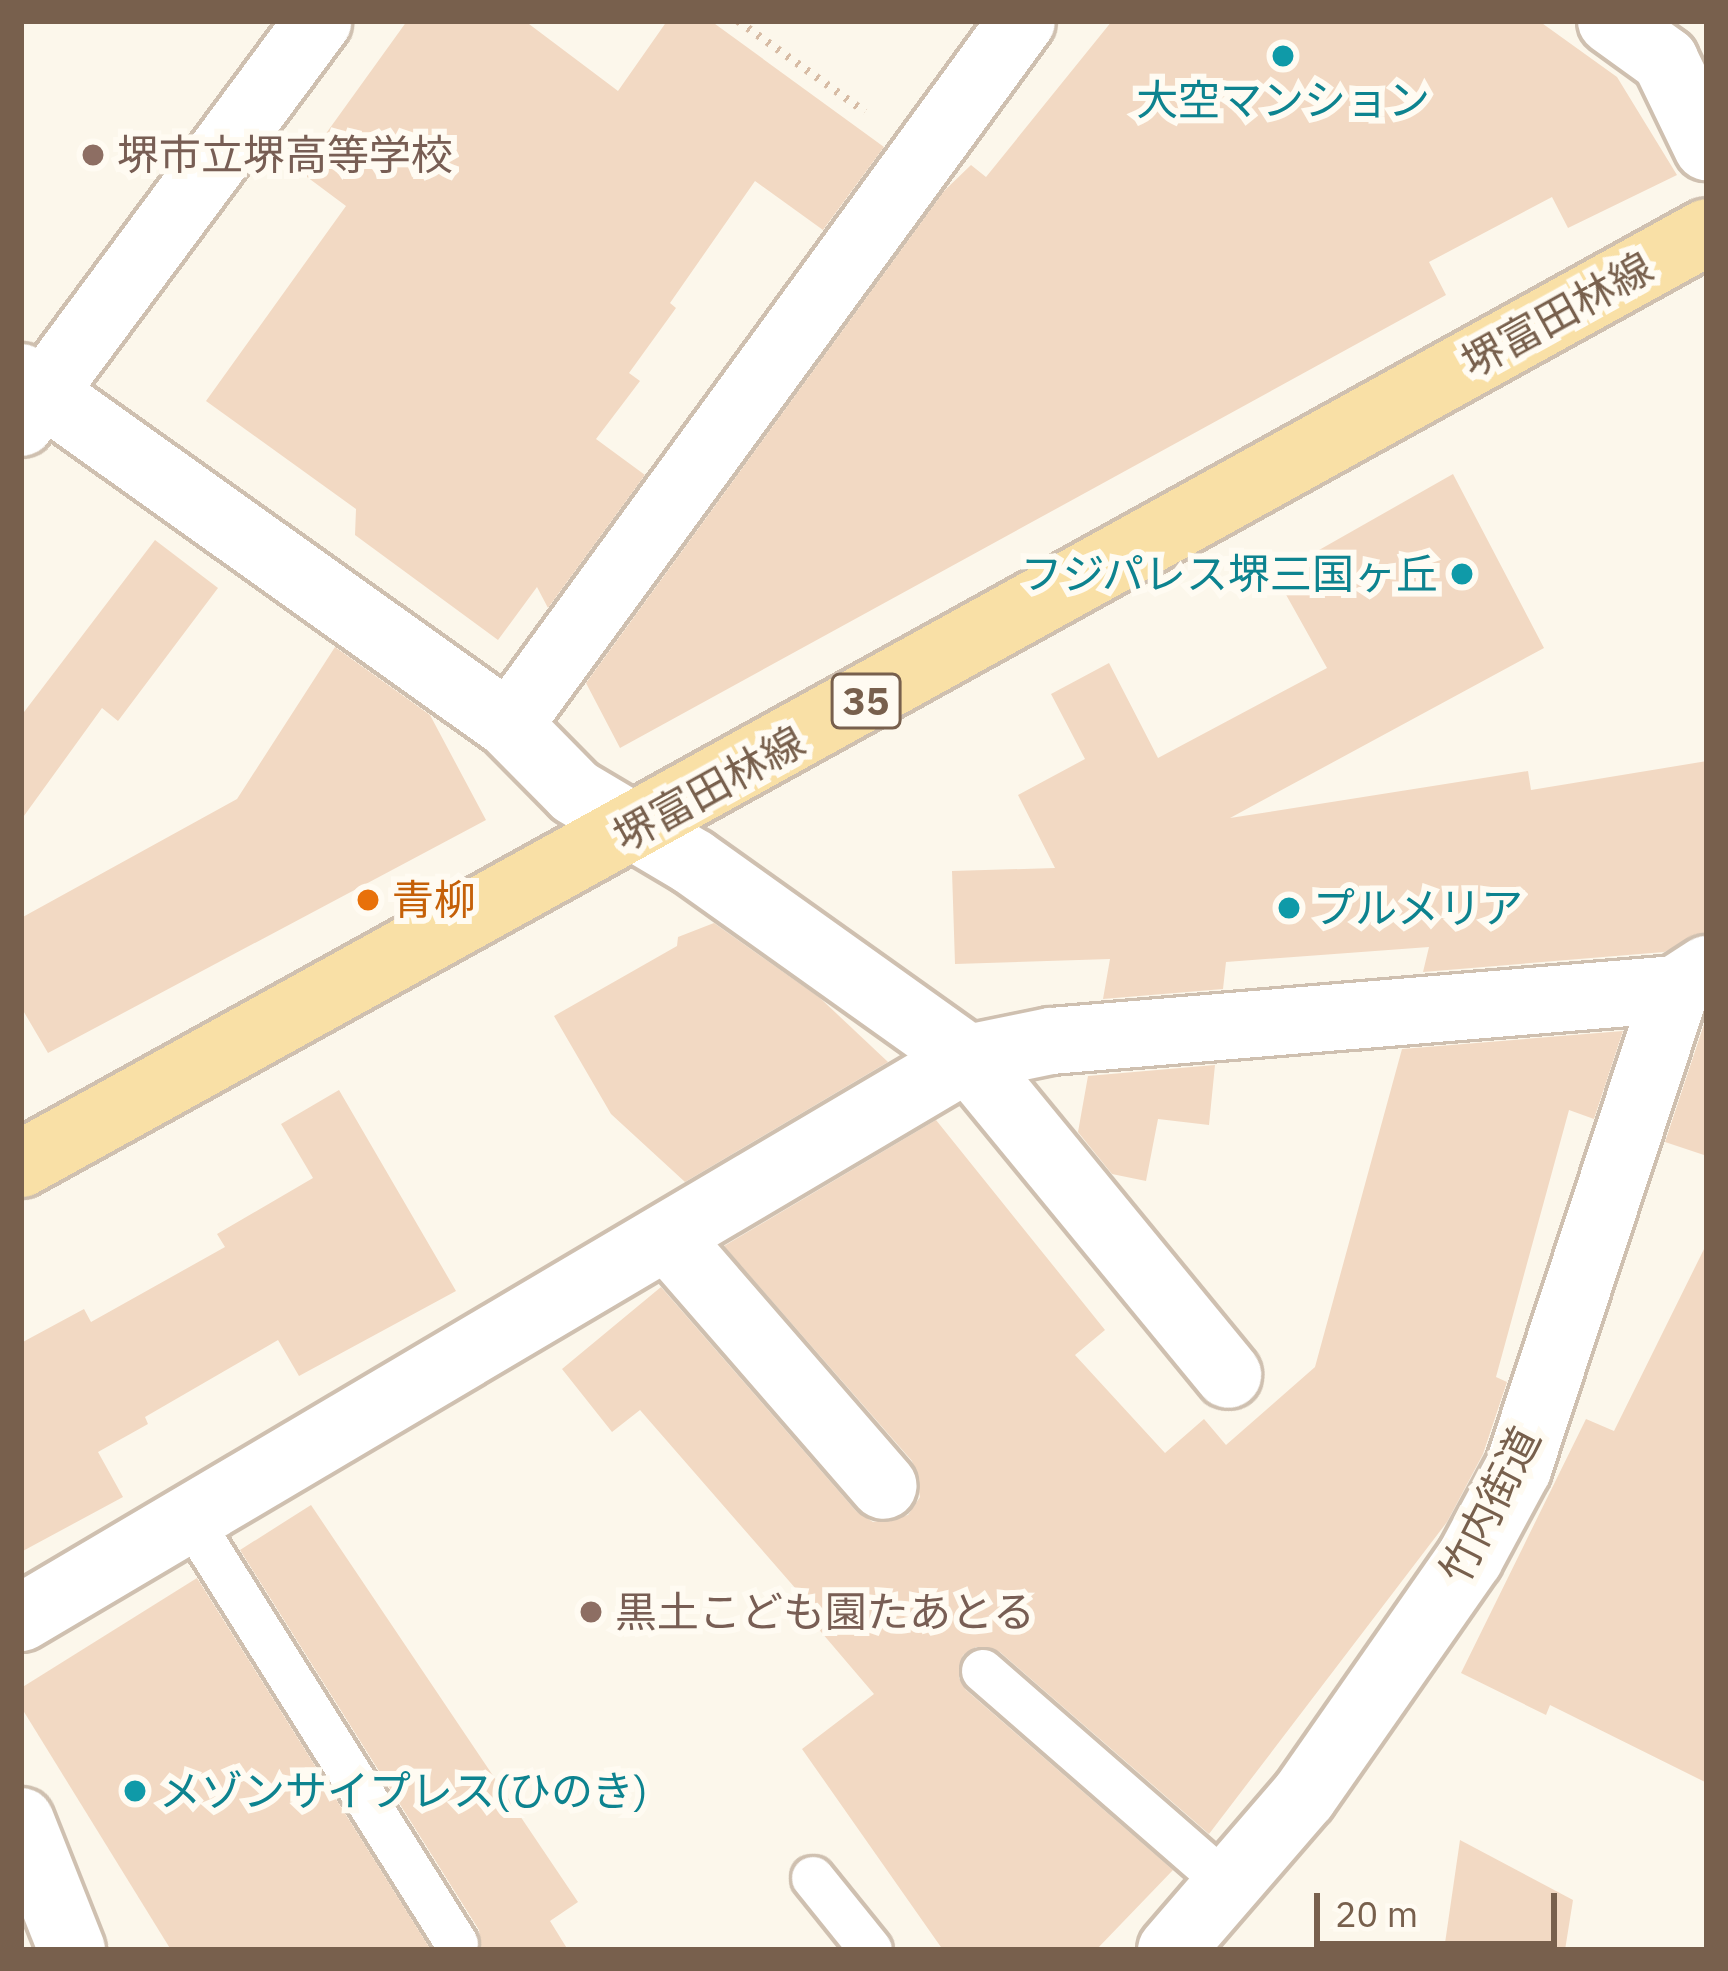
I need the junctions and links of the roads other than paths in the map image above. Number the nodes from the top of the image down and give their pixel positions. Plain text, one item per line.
1 (318, 21) edge
2 (1022, 21) edge
3 (1611, 21) edge
4 (1679, 40) edge
5 (1707, 147) edge
6 (1707, 232) edge
7 (28, 398) edge
8 (509, 725) junction
9 (634, 830) junction
10 (1692, 979) edge
11 (968, 1058) junction
12 (21, 1164) edge
13 (669, 1239) junction
14 (1228, 1375) dead end
15 (884, 1486) dead end
16 (189, 1517) junction
17 (21, 1618) edge
18 (983, 1671) dead end
19 (21, 1821) edge
20 (813, 1878) dead end
21 (1201, 1930) edge
22 (458, 1944) dead end
23 (72, 1950) edge
24 (871, 1950) edge

1 - 7 street
2 - 8 street
3 - 4 street
4 - 5 street
6 - 9 main road, 堺富田林線 / 35
7 - 8 street
8 - 9 street
9 - 11 street
9 - 12 main road, 堺富田林線 / 35
10 - 11 street
10 - 21 street, 竹内街道
11 - 13 street
11 - 14 street
13 - 15 street
13 - 16 street
16 - 17 street
16 - 22 lane
18 - 21 lane
19 - 23 street
20 - 24 lane

